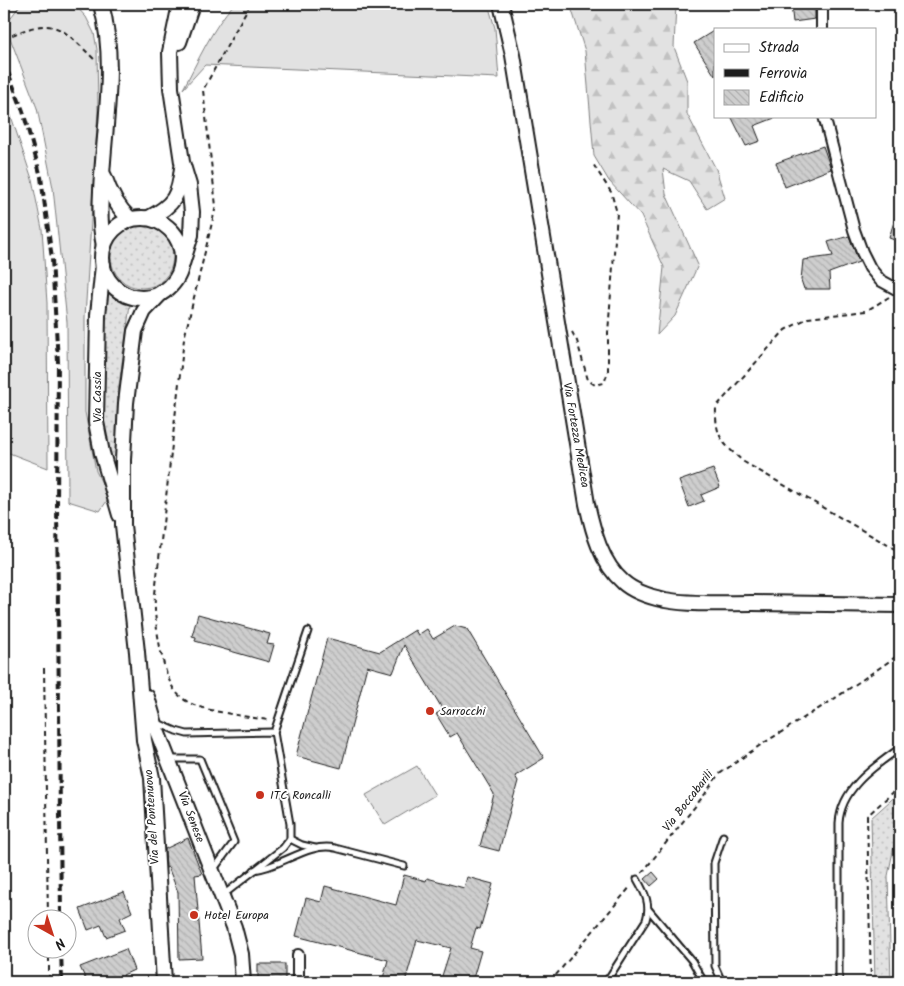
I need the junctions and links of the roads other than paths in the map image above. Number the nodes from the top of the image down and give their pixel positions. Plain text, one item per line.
1 (101, 4) edge
2 (501, 4) edge
3 (822, 4) edge
4 (189, 6) edge
5 (822, 28) edge
6 (825, 118) edge
7 (182, 162) junction
8 (102, 172) junction
9 (149, 218) junction
10 (130, 219) junction
11 (104, 246) junction
12 (103, 265) junction
13 (181, 267) junction
14 (900, 291) edge
15 (162, 292) junction
16 (123, 525) junction
17 (900, 605) edge
18 (308, 631) dead end
19 (137, 652) junction
20 (154, 721) junction
21 (274, 732) junction
22 (900, 748) edge
23 (168, 759) junction
24 (148, 764) junction
25 (175, 776) junction
26 (723, 836) dead end
27 (290, 839) junction
28 (315, 848) junction
29 (404, 866) dead end
30 (212, 871) junction
31 (253, 871) junction
32 (638, 879) road end
33 (222, 896) junction
34 (649, 910) junction
35 (298, 955) dead end
36 (164, 982) edge
37 (243, 982) edge
38 (298, 982) edge
39 (606, 982) edge
40 (704, 982) edge
41 (722, 982) edge
42 (839, 982) edge

1 - 8 main road, Via Cassia
2 - 17 main road, Via Fortezza Medicea
3 - 5 street
4 - 7 main road
6 - 14 street
7 - 9 main road
7 - 13 main road, Via Cassia
8 - 10 main road, Via Cassia
8 - 11 main road, Via Cassia
9 - 10 main road
9 - 13 main road
10 - 11 main road
11 - 12 main road, Via Cassia
12 - 15 main road
12 - 16 main road, Via Cassia
13 - 15 main road, Via Cassia
15 - 16 main road, Via Cassia
16 - 19 main road, Via Cassia
18 - 21 lane
19 - 20 main road, Via Senese
19 - 24 main road, Via del Pontenuovo
20 - 21 lane
20 - 23 main road, Via Senese
21 - 27 lane
22 - 42 lane
23 - 25 main road, Via Senese
23 - 30 lane
24 - 25 main road
24 - 36 main road, Via del Pontenuovo
25 - 30 main road, Via Senese
26 - 41 lane
27 - 28 lane
27 - 31 lane
28 - 29 lane
28 - 31 lane
30 - 33 main road, Via Senese
31 - 33 lane
32 - 34 lane
33 - 37 main road, Via Senese
34 - 39 lane
34 - 40 lane
35 - 38 street

